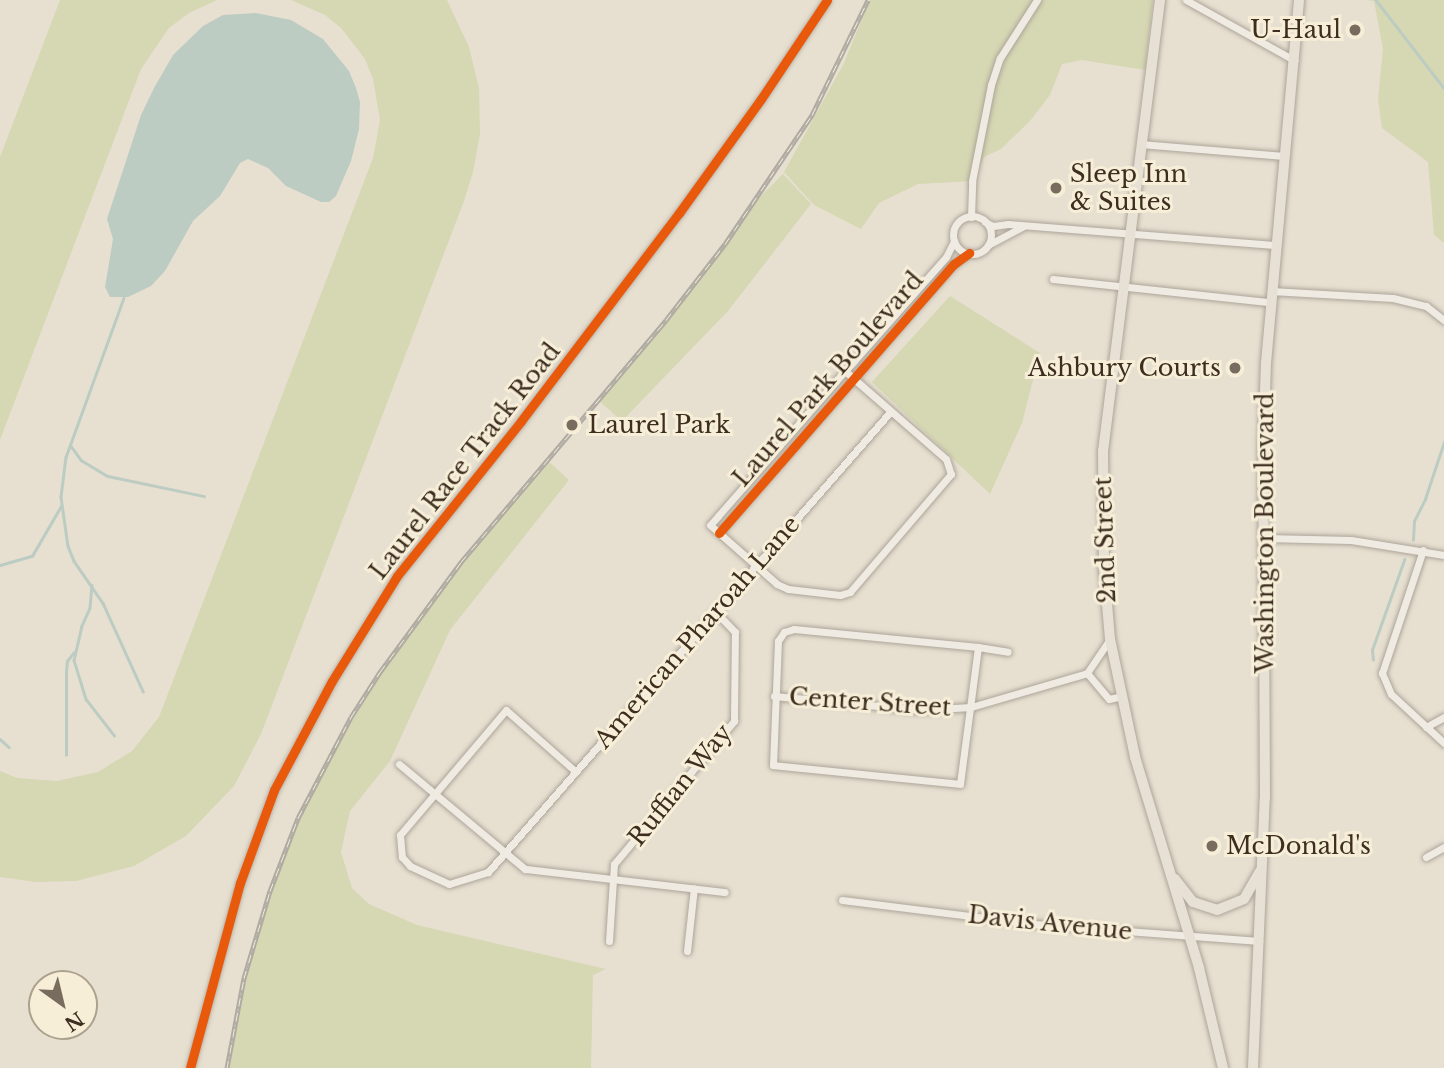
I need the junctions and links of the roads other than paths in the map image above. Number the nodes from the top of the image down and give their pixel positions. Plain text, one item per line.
1 (827, 0) edge
2 (1037, 0) edge
3 (1160, 0) edge
4 (1186, 0) edge
5 (1299, 0) edge
6 (1294, 60) junction
7 (1141, 144) junction
8 (1283, 156) junction
9 (971, 216) junction
10 (985, 222) junction
11 (1023, 226) junction
12 (1129, 234) junction
13 (954, 241) junction
14 (988, 245) junction
15 (1275, 245) junction
16 (969, 253) junction
17 (1053, 279) dead end
18 (1122, 286) junction
19 (1270, 296) junction
20 (1444, 320) edge
21 (845, 371) junction
22 (854, 379) junction
23 (891, 411) junction
24 (719, 533) junction
25 (1265, 538) junction
26 (1423, 550) junction
27 (1444, 555) edge
28 (756, 566) junction
29 (715, 611) junction
30 (1110, 639) junction
31 (978, 648) junction
32 (1008, 652) dead end
33 (1087, 673) junction
34 (774, 696) junction
35 (1122, 696) junction
36 (971, 707) junction
37 (1444, 717) edge
38 (1426, 727) junction
39 (1444, 743) edge
40 (399, 764) dead end
41 (575, 771) junction
42 (435, 794) junction
43 (1444, 847) edge
44 (504, 853) junction
45 (1426, 857) dead end
46 (1262, 866) junction
47 (1170, 871) junction
48 (614, 880) junction
49 (694, 888) junction
50 (725, 892) dead end
51 (842, 900) dead end
52 (1190, 937) junction
53 (610, 941) dead end
54 (1259, 941) junction
55 (687, 951) dead end
56 (190, 1068) edge
57 (1223, 1068) edge
58 (1253, 1068) edge

1 - 56 street, Laurel Race Track Road
2 - 9 street
3 - 7 main road, 2nd Street
4 - 6 street
5 - 6 main road, Washington Boulevard
6 - 8 main road, Washington Boulevard
7 - 8 street
7 - 12 main road, 2nd Street
8 - 15 main road, Washington Boulevard
9 - 10 street
9 - 13 street, Laurel Park Boulevard
10 - 11 street
10 - 14 street
11 - 12 street
11 - 14 street, Laurel Park Boulevard
12 - 15 street
12 - 18 main road, 2nd Street
13 - 16 street
13 - 21 street, Laurel Park Boulevard
14 - 16 street, Laurel Park Boulevard
15 - 19 main road, Washington Boulevard
16 - 22 street, Laurel Park Boulevard
17 - 18 street
18 - 19 street
18 - 30 main road, 2nd Street
19 - 20 street
19 - 25 main road, Washington Boulevard
21 - 22 street
21 - 24 street, Laurel Park Boulevard
22 - 23 street
22 - 24 street, Laurel Park Boulevard
23 - 28 street, American Pharoah Lane
23 - 28 street
24 - 28 street
25 - 26 street
25 - 46 main road, Washington Boulevard
26 - 27 street
26 - 38 street
28 - 29 street, American Pharoah Lane
29 - 41 street, American Pharoah Lane
29 - 48 street, Ruffian Way
30 - 33 street
30 - 35 main road, 2nd Street
31 - 32 street
31 - 34 street
31 - 36 street
33 - 35 street
33 - 36 street, Center Street
34 - 36 street, Center Street
34 - 36 street
35 - 47 main road, 2nd Street
37 - 38 street
38 - 39 street
40 - 42 street
41 - 42 street, American Pharoah Lane
41 - 44 street, American Pharoah Lane
42 - 44 street
42 - 44 street, American Pharoah Lane
43 - 45 street
44 - 48 street
46 - 47 main road
46 - 54 main road, Washington Boulevard
47 - 52 main road, 2nd Street
48 - 49 street
48 - 53 street, Ruffian Way
49 - 50 street
49 - 55 street
51 - 52 street, Davis Avenue
52 - 54 street, Davis Avenue
52 - 57 main road, 2nd Street
54 - 58 main road, Washington Boulevard

